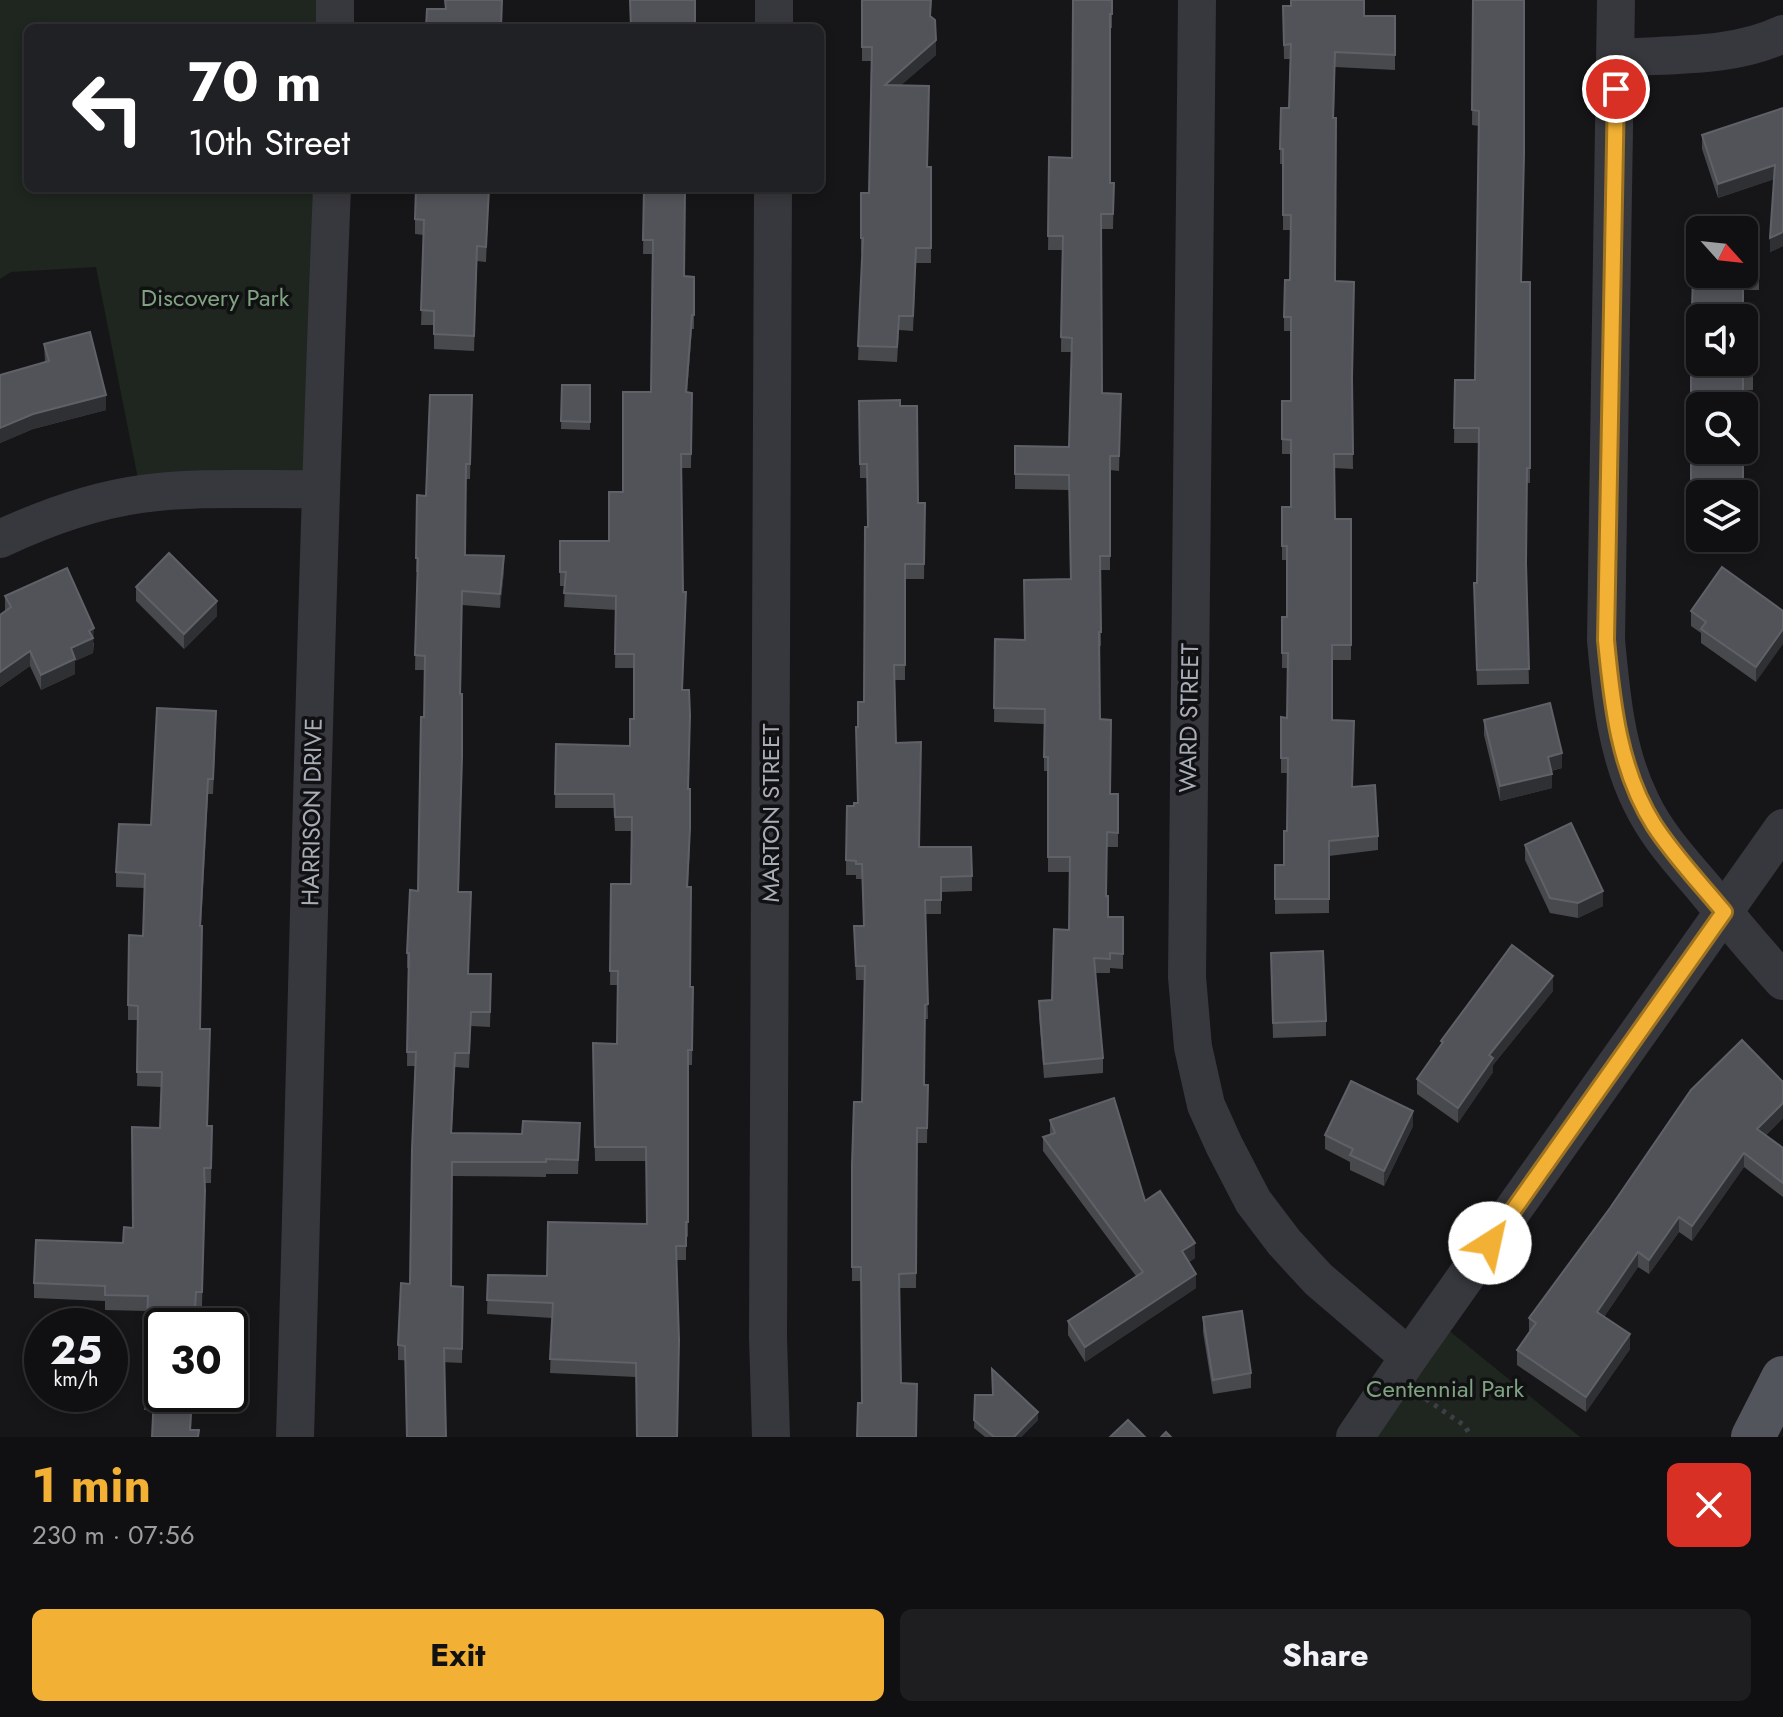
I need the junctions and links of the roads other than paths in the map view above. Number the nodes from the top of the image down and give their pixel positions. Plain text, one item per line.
1 (335, 0) edge
2 (774, 0) edge
3 (1197, 0) edge
4 (1616, 0) edge
5 (335, 24) edge
6 (774, 24) edge
7 (1783, 34) edge
8 (1616, 58) junction
9 (332, 192) edge
10 (773, 192) edge
11 (319, 489) junction
12 (0, 539) edge
13 (1783, 828) edge
14 (1724, 912) junction
15 (1783, 981) edge
16 (1402, 1367) junction
17 (1783, 1378) edge
18 (295, 1437) edge
19 (771, 1437) edge
20 (1355, 1437) edge
21 (1753, 1437) edge

1 - 5 street
2 - 6 street
3 - 16 street, WARD STREET
4 - 8 street
7 - 8 street
8 - 14 street
9 - 11 street, HARRISON DRIVE
10 - 19 street, MARTON STREET
11 - 12 street
11 - 18 street, HARRISON DRIVE
13 - 14 street
14 - 15 street
14 - 16 street
16 - 20 street
17 - 21 main road

